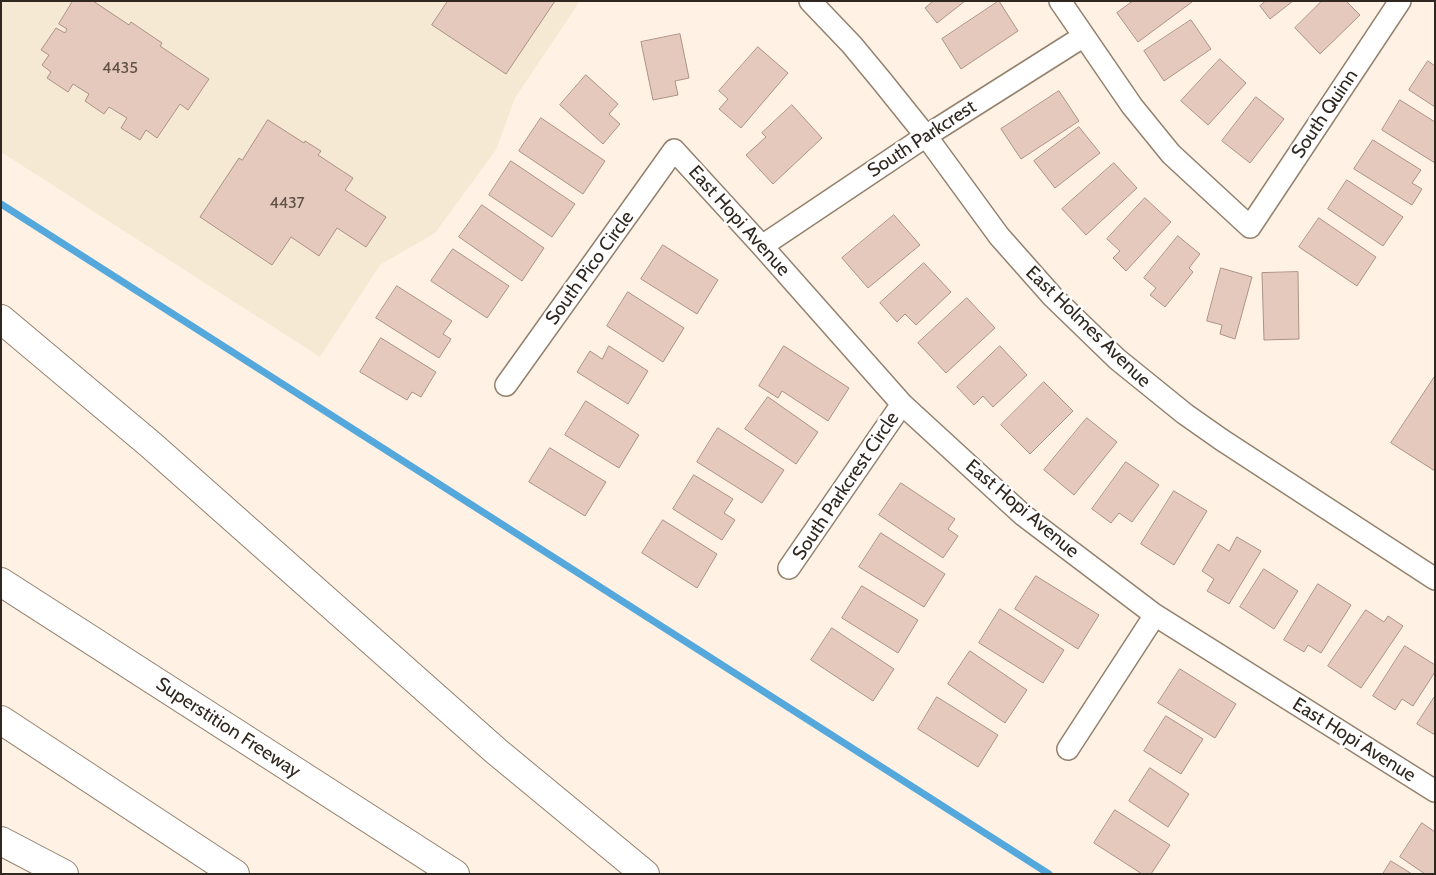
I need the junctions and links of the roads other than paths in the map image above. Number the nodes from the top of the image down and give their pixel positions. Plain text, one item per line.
1 (810, 1) edge
2 (1060, 1) edge
3 (1400, 1) edge
4 (1084, 36) junction
5 (926, 136) junction
6 (674, 150) joint
7 (762, 246) junction
8 (1, 319) edge
9 (506, 384) dead end
10 (902, 404) junction
11 (789, 568) dead end
12 (1435, 579) edge
13 (1, 582) edge
14 (1155, 615) junction
15 (1, 720) edge
16 (1068, 749) dead end
17 (1435, 791) edge
18 (1, 841) edge
19 (64, 874) edge
20 (235, 874) edge
21 (454, 874) edge
22 (645, 874) edge

1 - 5 street, East Holmes Avenue
2 - 4 street
3 - 4 street, South Quinn
4 - 5 street, South Parkcrest
5 - 7 street, South Parkcrest
5 - 12 street, East Holmes Avenue
6 - 7 street, East Hopi Avenue
6 - 9 street, South Pico Circle
7 - 10 street, East Hopi Avenue
8 - 22 highway
10 - 11 street, South Parkcrest Circle
10 - 14 street, East Hopi Avenue
13 - 21 highway, Superstition Freeway
14 - 16 street
14 - 17 street, East Hopi Avenue
15 - 20 highway
18 - 19 highway

